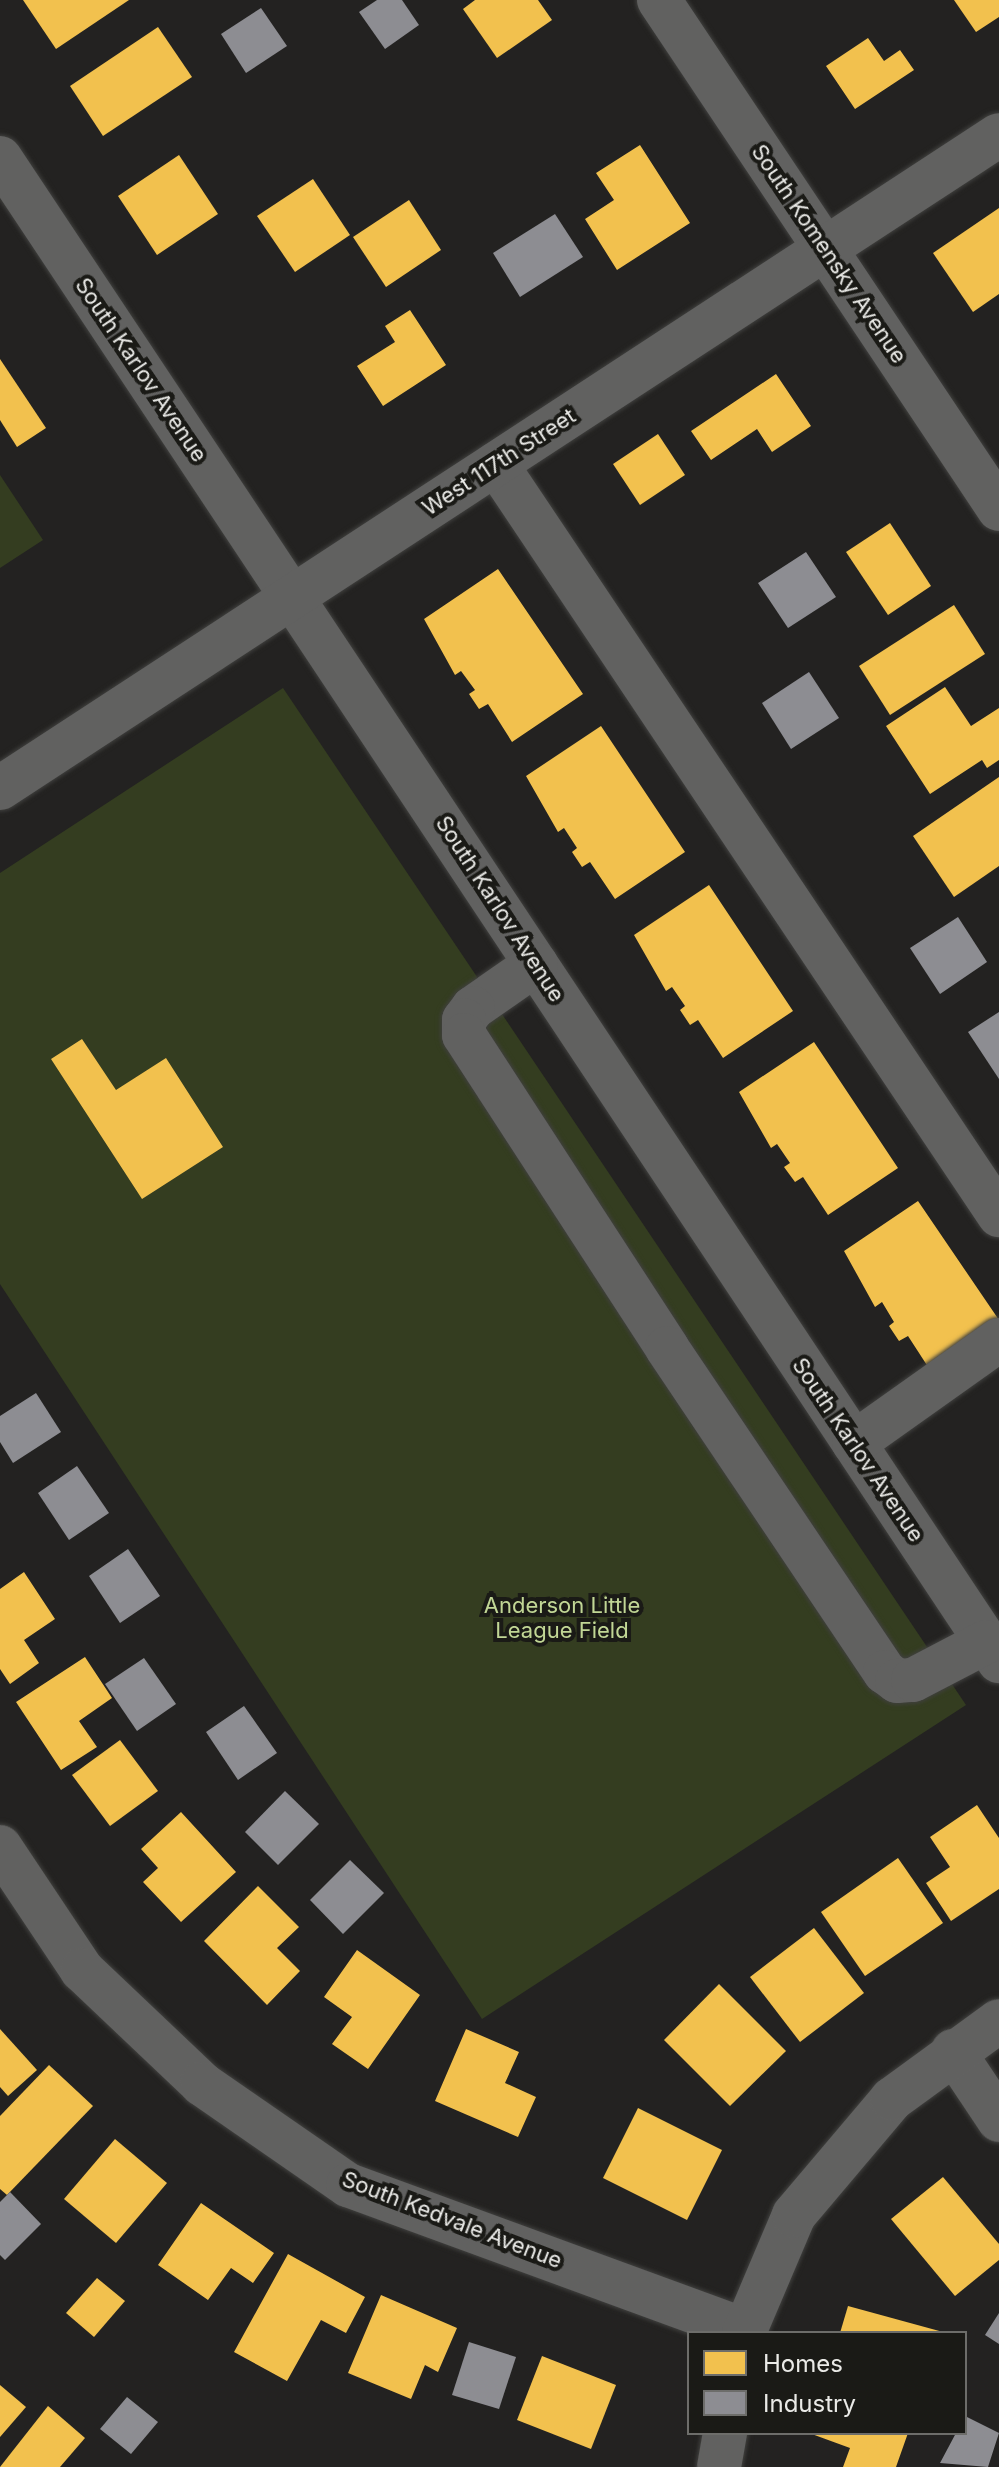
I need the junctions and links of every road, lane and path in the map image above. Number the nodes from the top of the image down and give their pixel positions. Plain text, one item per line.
1 (659, 0) edge
2 (999, 135) edge
3 (0, 158) edge
4 (825, 249) junction
5 (496, 464) junction
6 (999, 509) edge
7 (293, 597) junction
8 (0, 788) edge
9 (536, 964) junction
10 (999, 1215) edge
11 (999, 1340) edge
12 (854, 1443) junction
13 (993, 1652) edge
14 (0, 1847) edge
15 (999, 2021) edge
16 (953, 2051) junction
17 (999, 2120) edge
18 (741, 2331) edge
19 (744, 2331) edge
20 (725, 2435) edge
21 (719, 2467) edge

1 - 4 street, South Komensky Avenue
2 - 4 street, West 117th Street
3 - 7 street, South Karlov Avenue
4 - 5 street, West 117th Street
4 - 6 street, South Komensky Avenue
5 - 7 street, West 117th Street
5 - 10 street
7 - 8 street, West 117th Street
7 - 9 street, South Karlov Avenue
9 - 12 street, South Karlov Avenue
9 - 13 street
11 - 12 street
12 - 13 street, South Karlov Avenue
14 - 18 street, South Kedvale Avenue
15 - 16 street
16 - 17 street
16 - 19 street
20 - 21 street

